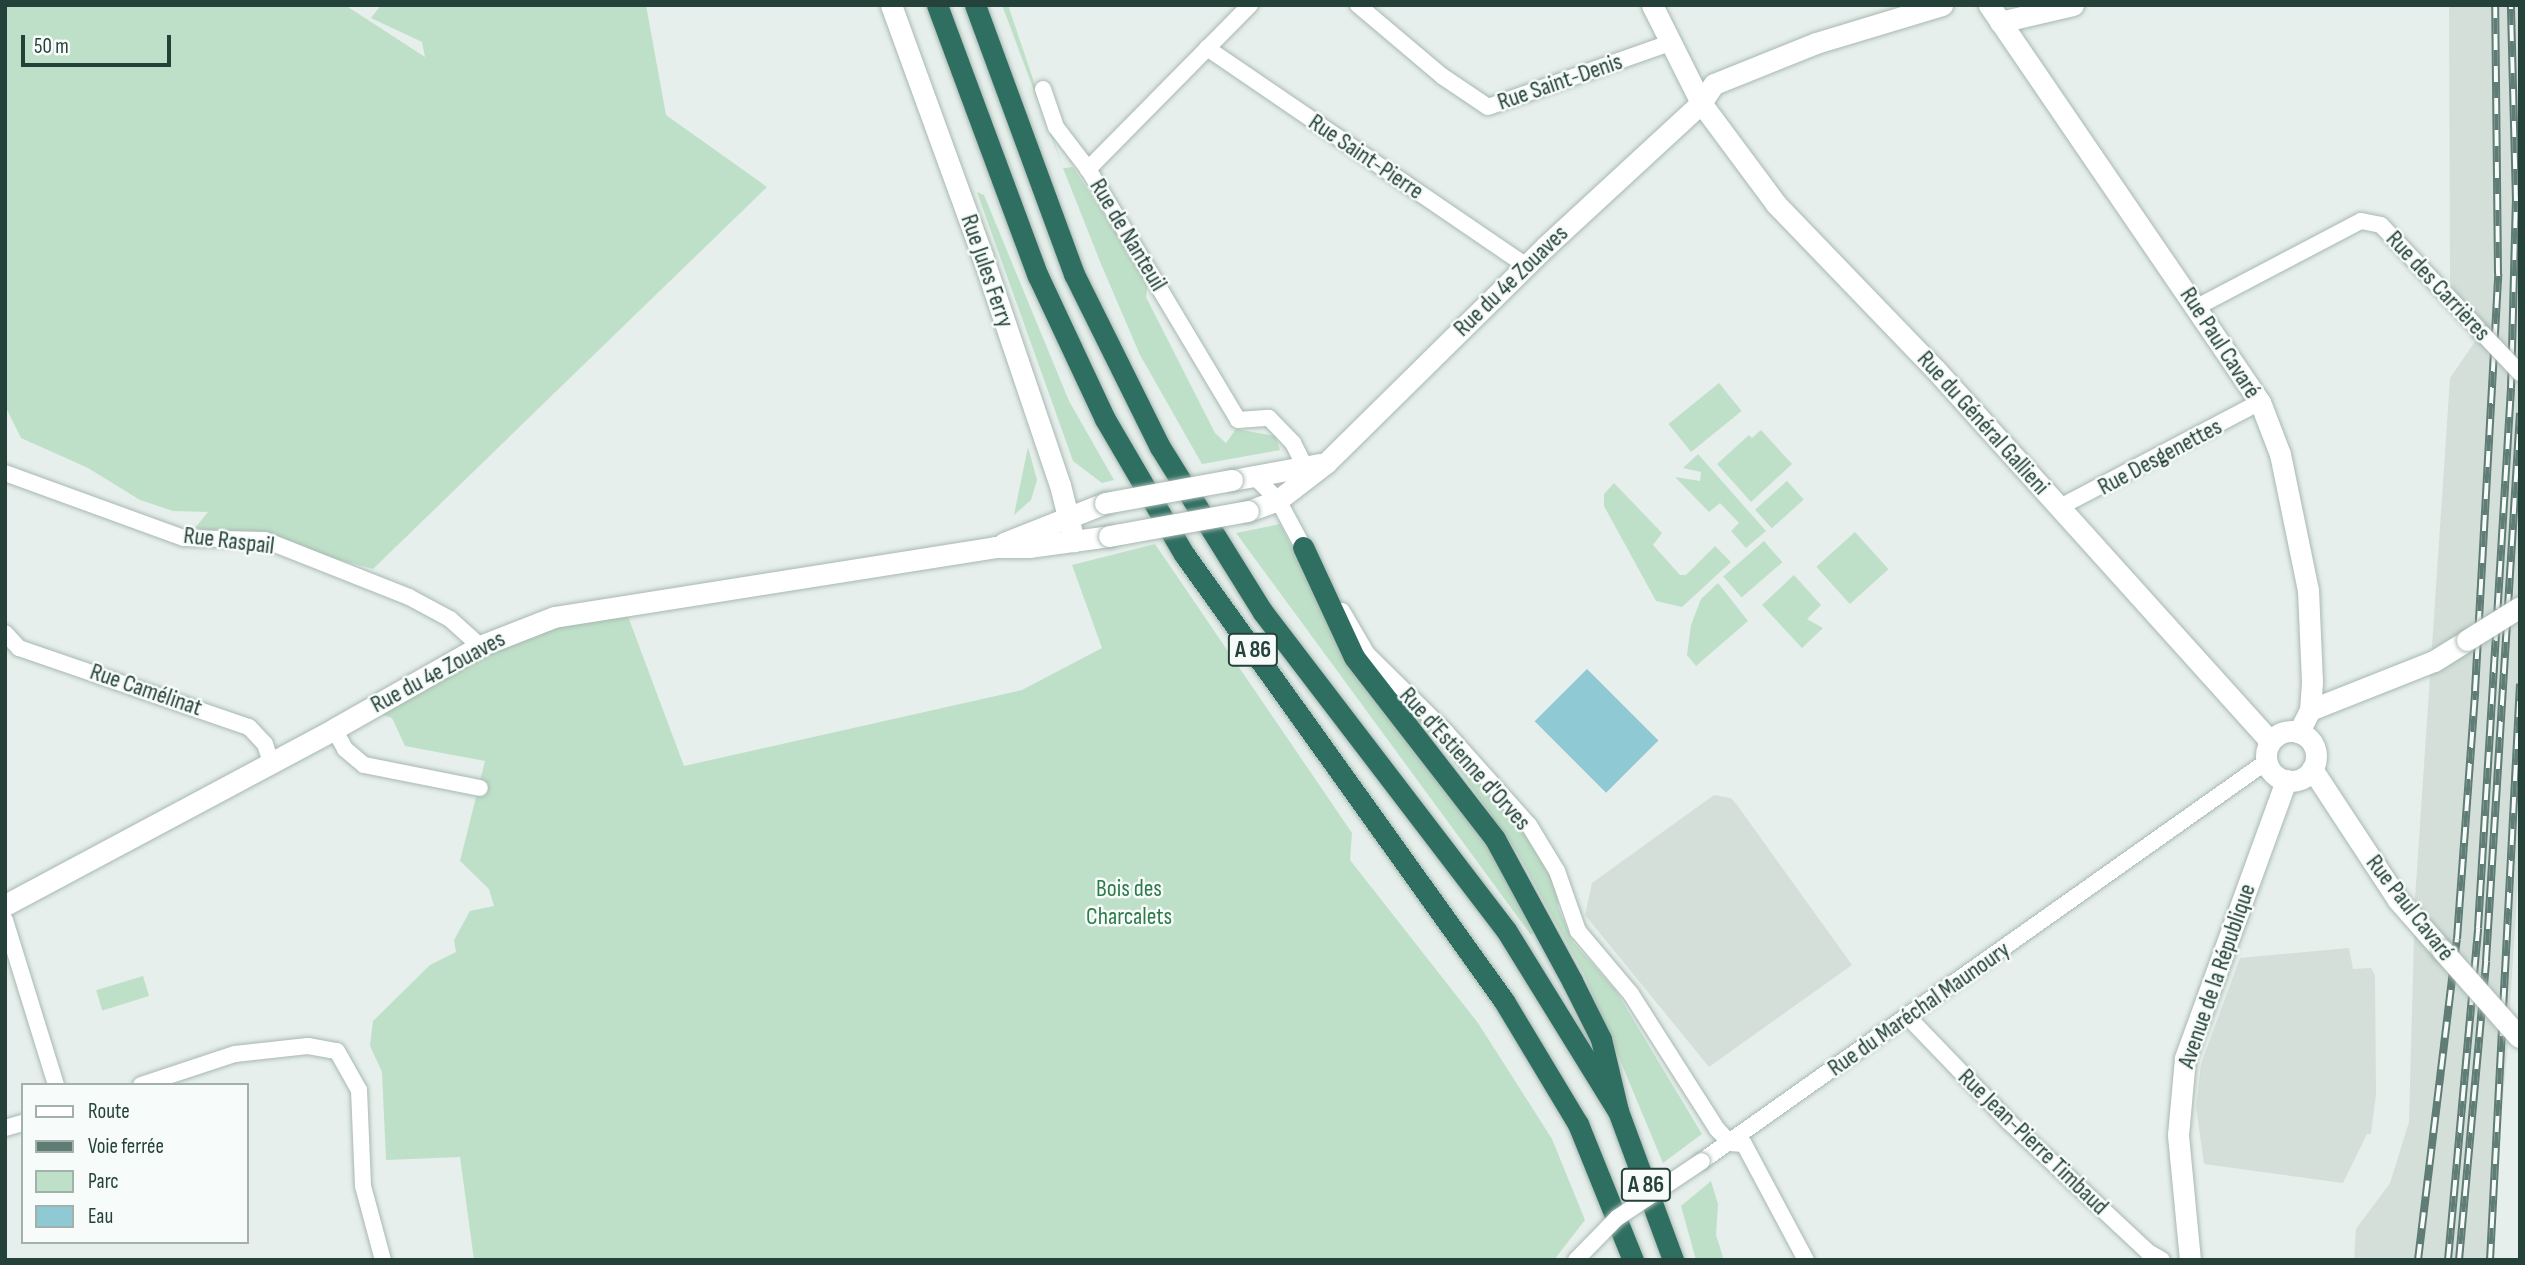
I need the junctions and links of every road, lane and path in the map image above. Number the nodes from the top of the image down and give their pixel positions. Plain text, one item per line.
1 (891, 5) edge
2 (937, 5) edge
3 (975, 5) edge
4 (1250, 5) edge
5 (1358, 5) edge
6 (1652, 5) edge
7 (1942, 5) edge
8 (2073, 5) edge
9 (1995, 13) edge
10 (1670, 43) junction
11 (1207, 48) junction
12 (1042, 89) dead end
13 (1701, 103) junction
14 (1088, 169) junction
15 (1526, 266) junction
16 (2197, 307) junction
17 (2520, 373) edge
18 (2260, 402) junction
19 (1315, 465) junction
20 (5, 473) edge
21 (1254, 476) junction
22 (1278, 500) junction
23 (2058, 508) junction
24 (1067, 516) junction
25 (1074, 541) junction
26 (995, 547) junction
27 (1303, 547) junction
28 (2520, 607) edge
29 (5, 633) edge
30 (480, 646) junction
31 (12, 649) edge
32 (2309, 710) junction
33 (334, 729) junction
34 (2299, 732) junction
35 (2270, 741) junction
36 (2266, 762) junction
37 (271, 763) junction
38 (2312, 769) junction
39 (2286, 780) junction
40 (480, 788) dead end
41 (5, 905) edge
42 (5, 920) edge
43 (1909, 1018) junction
44 (2520, 1038) edge
45 (55, 1083) edge
46 (147, 1083) edge
47 (1618, 1111) junction
48 (1730, 1143) junction
49 (383, 1260) edge
50 (1576, 1260) edge
51 (1633, 1260) edge
52 (1673, 1260) edge
53 (1806, 1260) edge
54 (2162, 1260) edge
55 (2190, 1260) edge

1 - 24 main road, Rue Jules Ferry
2 - 51 highway, A 86
3 - 47 highway, A 86
4 - 11 street, Rue de Nanteuil
5 - 10 street, Rue Saint-Denis
6 - 10 main road, Rue du Général Gallieni
7 - 13 main road, Rue du 4e Zouaves
8 - 9 main road
9 - 16 main road, Rue Paul Cavaré
10 - 13 main road, Rue du Général Gallieni
11 - 14 street, Rue de Nanteuil
11 - 15 street, Rue Saint-Pierre
12 - 14 street
13 - 15 main road, Rue du 4e Zouaves
13 - 23 main road, Rue du Général Gallieni
14 - 19 street, Rue de Nanteuil
15 - 19 main road, Rue du 4e Zouaves
16 - 17 street, Rue des Carrières, bridge
16 - 18 main road, Rue Paul Cavaré
18 - 23 street, Rue Desgenettes
18 - 32 main road, Rue Paul Cavaré
19 - 21 main road, Rue du 4e Zouaves
19 - 22 main road, Rue du 4e Zouaves
20 - 30 street, Rue Raspail
21 - 22 street, Rue d'Estienne d'Orves
21 - 24 main road, Rue du 4e Zouaves, bridge
22 - 25 main road, Rue du 4e Zouaves, bridge
22 - 27 street, Rue d'Estienne d'Orves
23 - 35 main road, Rue du Général Gallieni
24 - 25 main road, Rue Jules Ferry
24 - 26 main road, Rue du 4e Zouaves
25 - 26 main road, Rue du 4e Zouaves
26 - 30 main road, Rue du 4e Zouaves
27 - 47 highway
27 - 48 street, Rue d'Estienne d'Orves
28 - 32 main road, bridge
29 - 31 street, Rue Camélinat
30 - 33 main road, Rue du 4e Zouaves
31 - 37 street, Rue Camélinat
32 - 34 main road, Rue Paul Cavaré
33 - 37 main road, Rue du 4e Zouaves
33 - 40 street
34 - 35 main road
34 - 38 main road
35 - 36 main road
36 - 39 main road
36 - 43 street, Rue du Maréchal Maunoury
37 - 41 main road, Rue du 4e Zouaves
38 - 39 main road
38 - 44 main road, Rue Paul Cavaré, bridge
39 - 55 main road, Avenue de la République
42 - 45 street
43 - 48 street, Rue du Maréchal Maunoury
43 - 54 street, Rue Jean-Pierre Timbaud
46 - 49 street
47 - 52 highway, A 86
48 - 50 street, Rue du Maréchal Maunoury, bridge
48 - 53 street, Rue d'Estienne d'Orves

